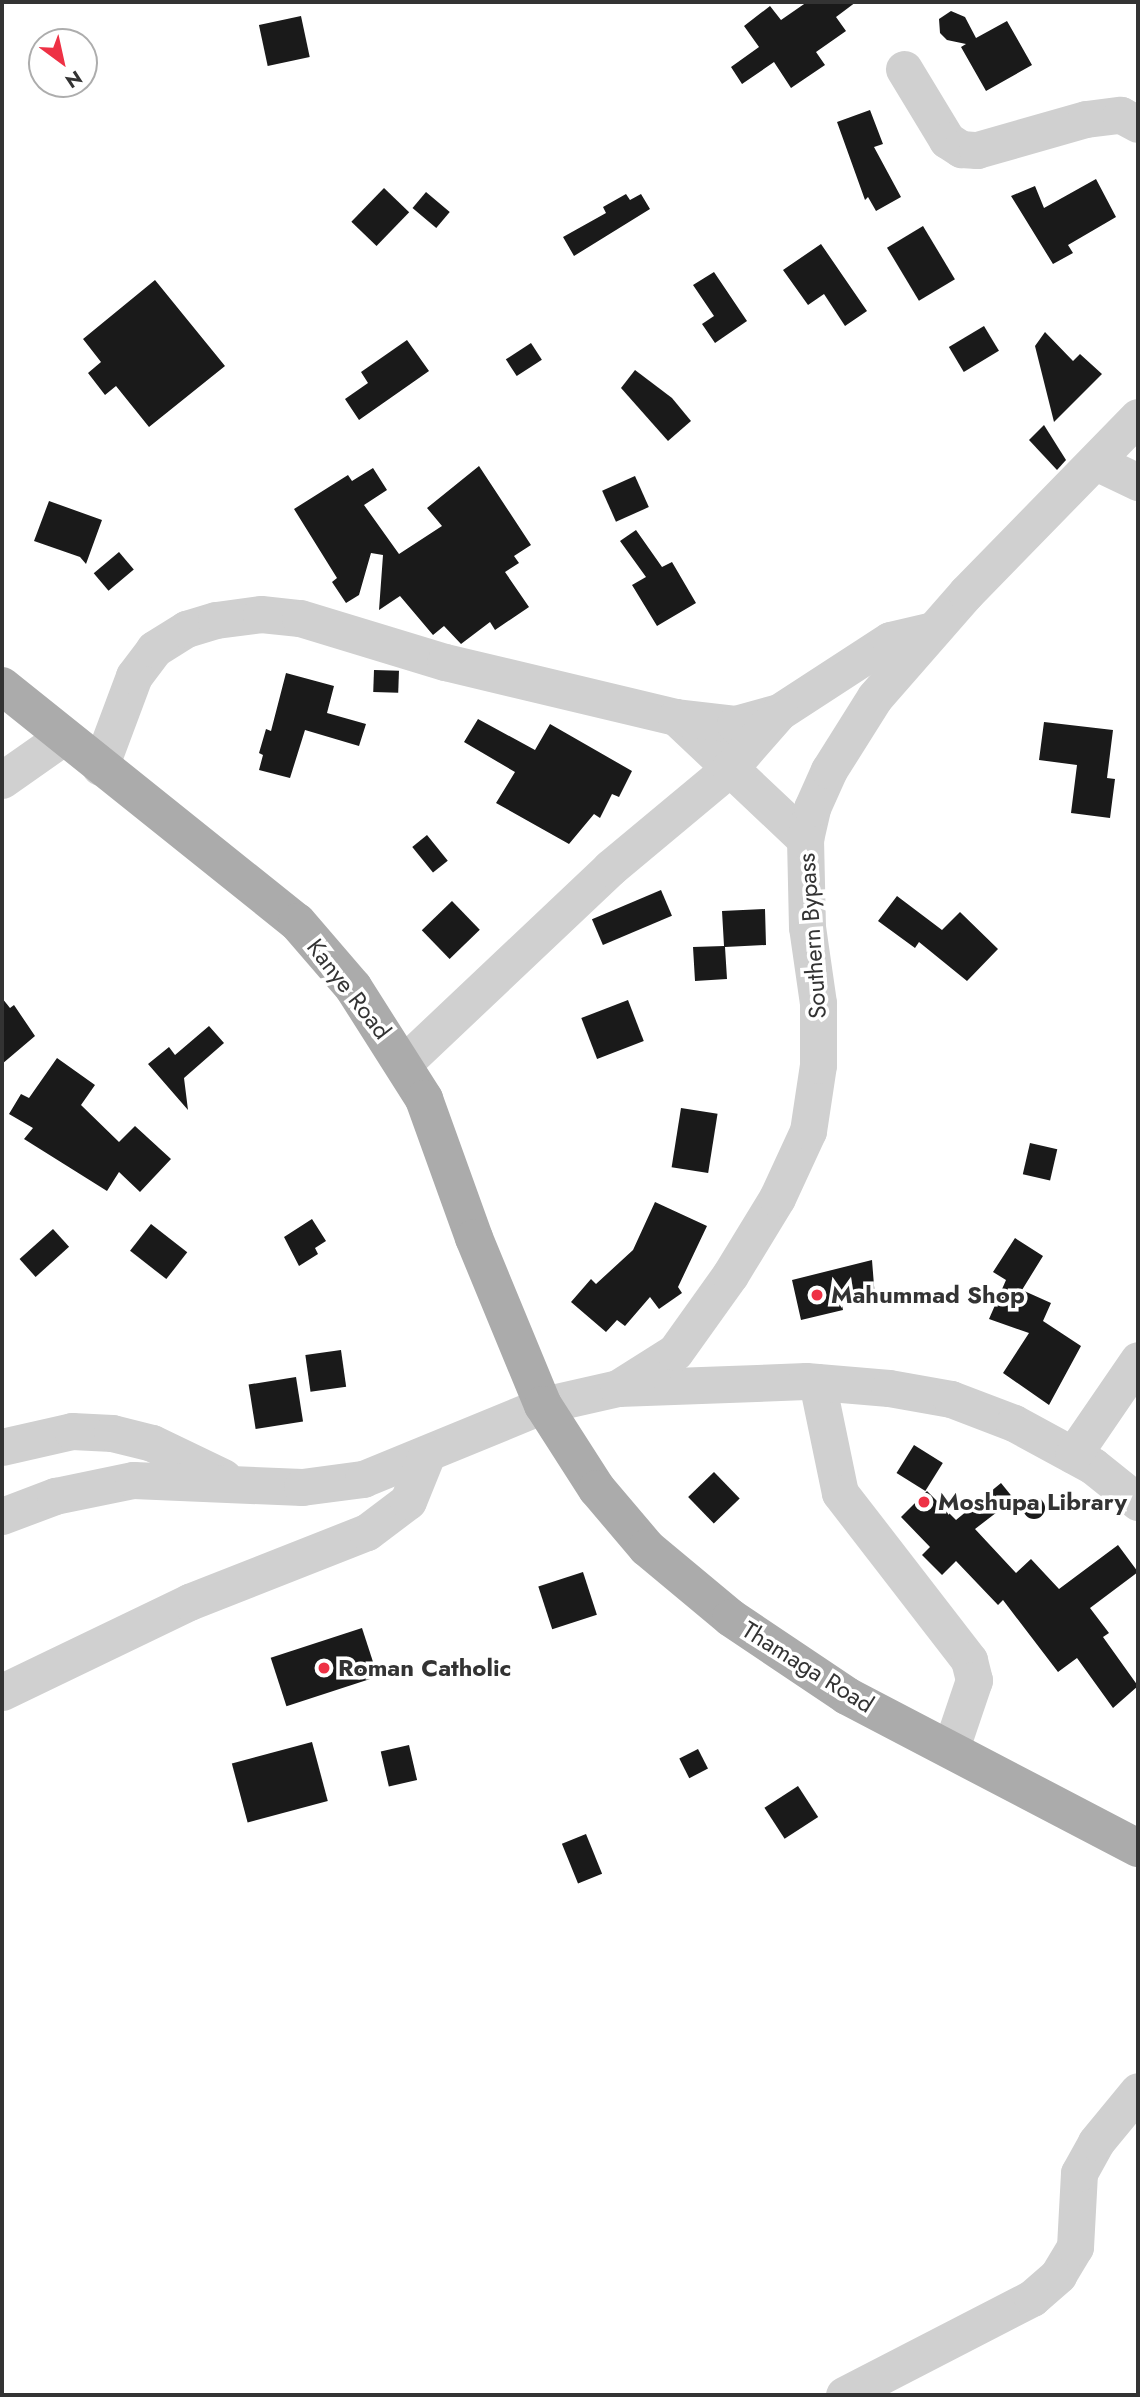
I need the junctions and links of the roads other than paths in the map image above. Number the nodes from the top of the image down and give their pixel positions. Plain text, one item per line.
1 (904, 69) dead end
2 (1138, 124) edge
3 (1138, 417) edge
4 (1096, 462) junction
5 (1138, 482) edge
6 (933, 630) junction
7 (2, 686) edge
8 (779, 712) junction
9 (676, 717) junction
10 (63, 737) junction
11 (100, 767) junction
12 (730, 768) junction
13 (2, 780) edge
14 (805, 839) junction
15 (404, 1063) junction
16 (1138, 1360) edge
17 (817, 1382) junction
18 (618, 1388) junction
19 (543, 1405) junction
20 (2, 1447) edge
21 (427, 1454) junction
22 (1073, 1455) junction
23 (230, 1481) junction
24 (1138, 1502) edge
25 (2, 1516) edge
26 (2, 1692) edge
27 (951, 1748) junction
28 (1138, 1848) edge
29 (1138, 2091) edge
30 (844, 2395) edge

1 - 2 street
3 - 4 street, Southern Bypass
4 - 5 street
4 - 6 street, Southern Bypass
6 - 8 street
6 - 14 street, Southern Bypass
7 - 10 main road, Kanye Road
8 - 9 street
8 - 12 street
9 - 11 street
9 - 12 street
10 - 11 main road, Kanye Road
10 - 13 street
11 - 15 main road, Kanye Road
12 - 14 street
12 - 15 street
14 - 18 street, Southern Bypass
15 - 19 main road, Kanye Road
16 - 22 street
17 - 18 street
17 - 22 street
17 - 27 street
18 - 19 street, Southern Bypass
19 - 21 street, Southern Bypass
19 - 27 main road, Thamaga Road
20 - 23 street
21 - 23 street, Southern Bypass
21 - 26 street
22 - 24 street
23 - 25 street, Southern Bypass
27 - 28 main road, Thamaga Road
29 - 30 street

